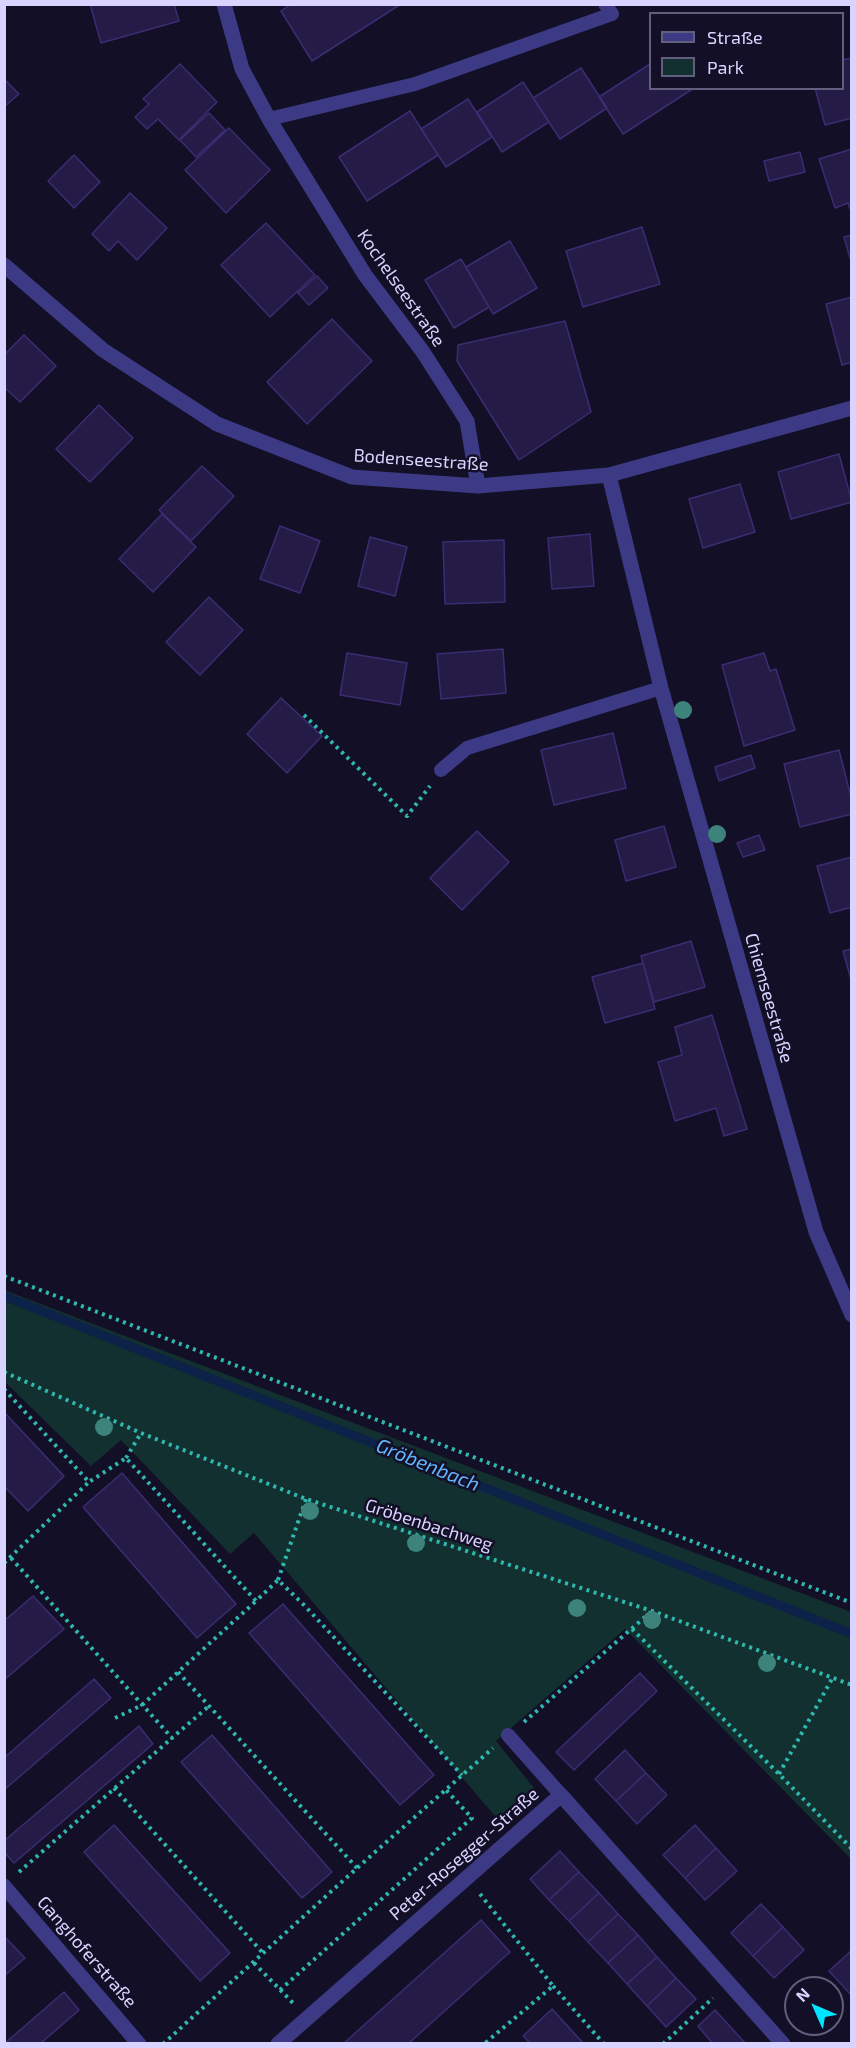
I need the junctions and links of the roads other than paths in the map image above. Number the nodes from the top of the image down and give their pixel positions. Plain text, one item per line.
1 (605, 4) edge
2 (228, 6) edge
3 (269, 119) junction
4 (4, 265) edge
5 (852, 408) edge
6 (609, 475) junction
7 (478, 486) junction
8 (661, 688) junction
9 (441, 770) road end
10 (852, 1315) edge
11 (508, 1735) road end
12 (561, 1795) junction
13 (9, 1882) edge
14 (139, 2043) edge
15 (278, 2043) edge
16 (783, 2043) edge

1 - 3 lane
2 - 3 street, Kochelseestraße
3 - 7 street, Kochelseestraße
4 - 7 street, Bodenseestraße
5 - 6 street, Bodenseestraße
6 - 7 street, Bodenseestraße
6 - 8 street, Chiemseestraße
8 - 9 lane
8 - 10 street, Chiemseestraße
11 - 12 lane
12 - 15 street, Peter-Rosegger-Straße
12 - 16 street, Peter-Rosegger-Straße
13 - 14 street, Ganghoferstraße

